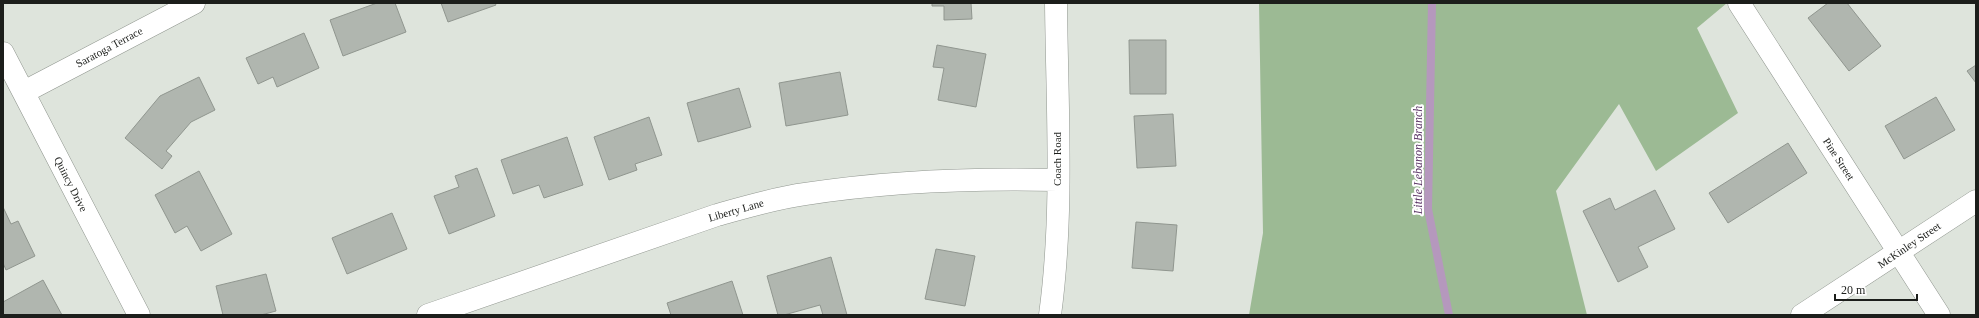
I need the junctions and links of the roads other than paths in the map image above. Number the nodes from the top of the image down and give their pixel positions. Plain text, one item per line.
1 (194, 3) edge
2 (1056, 3) edge
3 (1738, 3) edge
4 (3, 53) edge
5 (24, 92) junction
6 (1058, 180) junction
7 (1976, 201) edge
8 (1899, 253) junction
9 (139, 315) edge
10 (428, 315) edge
11 (1050, 315) edge
12 (1802, 315) edge
13 (1939, 315) edge

1 - 5 street, Saratoga Terrace
2 - 6 street, Coach Road
3 - 8 street, Pine Street
4 - 5 street, Quincy Drive
5 - 9 street, Quincy Drive
6 - 10 street, Liberty Lane
6 - 11 street, Coach Road
7 - 8 street, McKinley Street
8 - 12 street, McKinley Street
8 - 13 street, Pine Street

